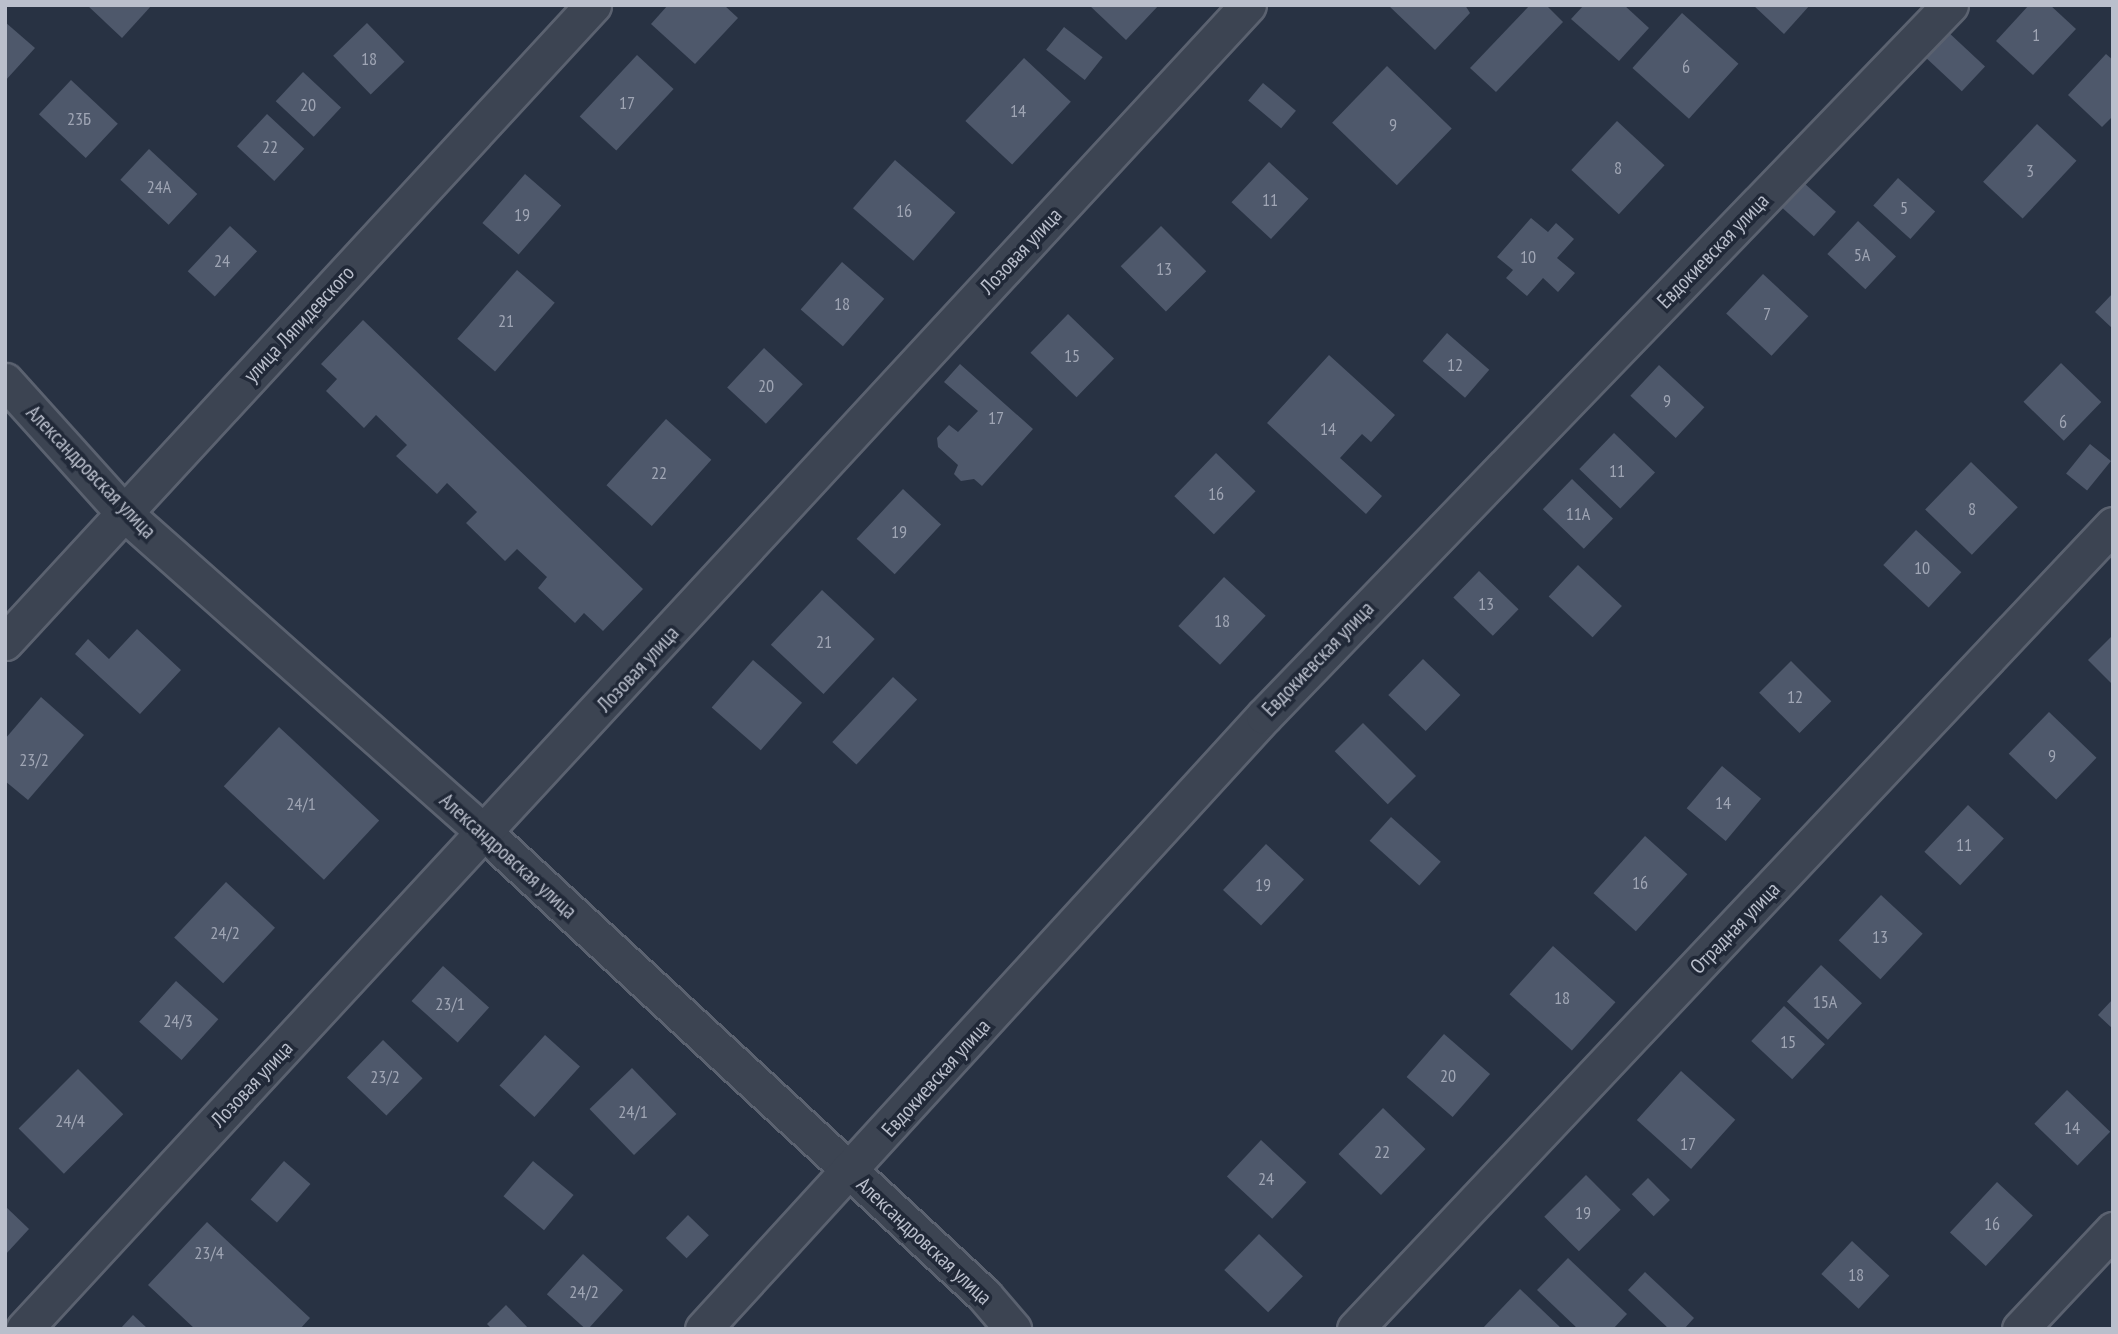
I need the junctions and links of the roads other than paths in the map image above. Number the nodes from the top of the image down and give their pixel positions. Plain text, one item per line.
1 (593, 5) edge
2 (1248, 5) edge
3 (1950, 5) edge
4 (5, 382) edge
5 (123, 512) junction
6 (2113, 525) edge
7 (5, 642) edge
8 (486, 834) junction
9 (850, 1172) junction
10 (2113, 1230) edge
11 (24, 1329) edge
12 (703, 1329) edge
13 (1013, 1329) edge
14 (1355, 1329) edge
15 (2020, 1329) edge

1 - 5 street, улица Ляпидевского
2 - 8 street, Лозовая улица
3 - 9 street, Евдокиевская улица
4 - 5 street, Александровская улица
5 - 7 street, улица Ляпидевского
5 - 8 street, Александровская улица
6 - 14 street, Отрадная улица
8 - 9 street, Александровская улица
8 - 11 street, Лозовая улица
9 - 12 street, Евдокиевская улица
9 - 13 street, Александровская улица
10 - 15 street

